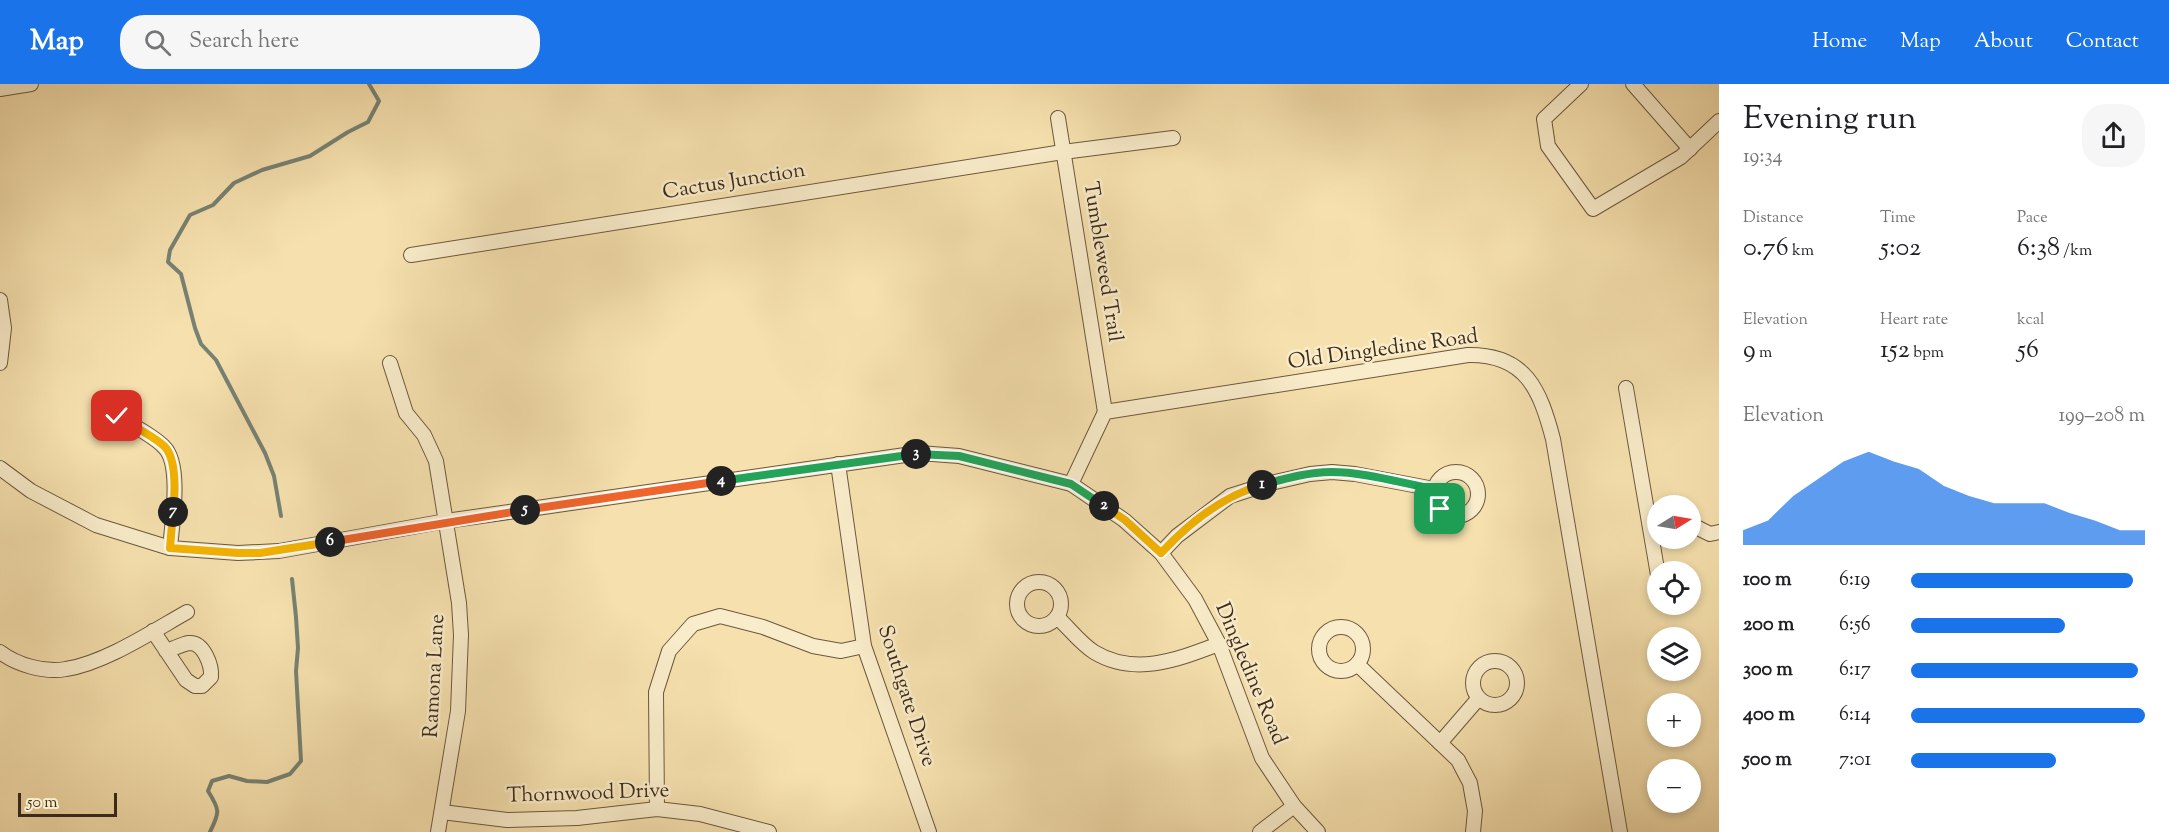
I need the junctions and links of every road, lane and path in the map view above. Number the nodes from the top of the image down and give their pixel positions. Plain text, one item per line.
1 (32, 84) edge
2 (1581, 84) edge
3 (1633, 84) edge
4 (0, 89) edge
5 (1058, 118) dead end
6 (1719, 121) edge
7 (1173, 138) dead end
8 (1690, 149) junction
9 (1063, 152) junction
10 (411, 255) dead end
11 (0, 300) edge
12 (0, 363) edge
13 (390, 363) dead end
14 (1626, 388) dead end
15 (1105, 412) junction
16 (117, 416) dead end
17 (838, 464) junction
18 (0, 468) edge
19 (1071, 484) junction
20 (1434, 489) dead end
21 (1649, 495) edge
22 (446, 521) junction
23 (1701, 530) edge
24 (1719, 532) edge
25 (170, 548) junction
26 (1161, 553) junction
27 (187, 612) dead end
28 (1057, 617) dead end
29 (153, 631) junction
30 (1219, 644) junction
31 (864, 646) junction
32 (166, 651) dead end
33 (0, 652) edge
34 (1357, 664) dead end
35 (1478, 699) dead end
36 (1440, 743) junction
37 (1294, 806) junction
38 (657, 809) junction
39 (442, 812) junction
40 (438, 832) edge
41 (769, 832) edge
42 (929, 832) edge
43 (1260, 832) edge
44 (1318, 832) edge
45 (1473, 832) edge
46 (1620, 832) edge

1 - 4 street
2 - 8 street
3 - 8 street
5 - 9 street, Tumbleweed Trail
6 - 8 street
7 - 9 street, Cactus Junction
9 - 10 street, Cactus Junction
9 - 15 street, Tumbleweed Trail
11 - 12 street
13 - 22 street, Ramona Lane
14 - 21 street
15 - 19 street
15 - 46 street, Old Dingledine Road
16 - 25 street
17 - 19 street, Dingledine Road
17 - 22 street, Dingledine Road
17 - 31 street, Southgate Drive
18 - 25 street, Dingledine Road
19 - 26 street, Dingledine Road
20 - 26 street
22 - 25 street, Dingledine Road
22 - 39 street, Ramona Lane
23 - 24 street
26 - 30 street, Dingledine Road
27 - 29 street
28 - 30 street
29 - 32 street
29 - 33 street
30 - 37 street, Dingledine Road
31 - 38 street
31 - 42 street, Southgate Drive
34 - 36 street
35 - 36 street
36 - 45 street
37 - 43 street
37 - 44 street, Dingledine Road
38 - 39 street, Thornwood Drive
38 - 41 street, Thornwood Drive
39 - 40 street, Ramona Lane

